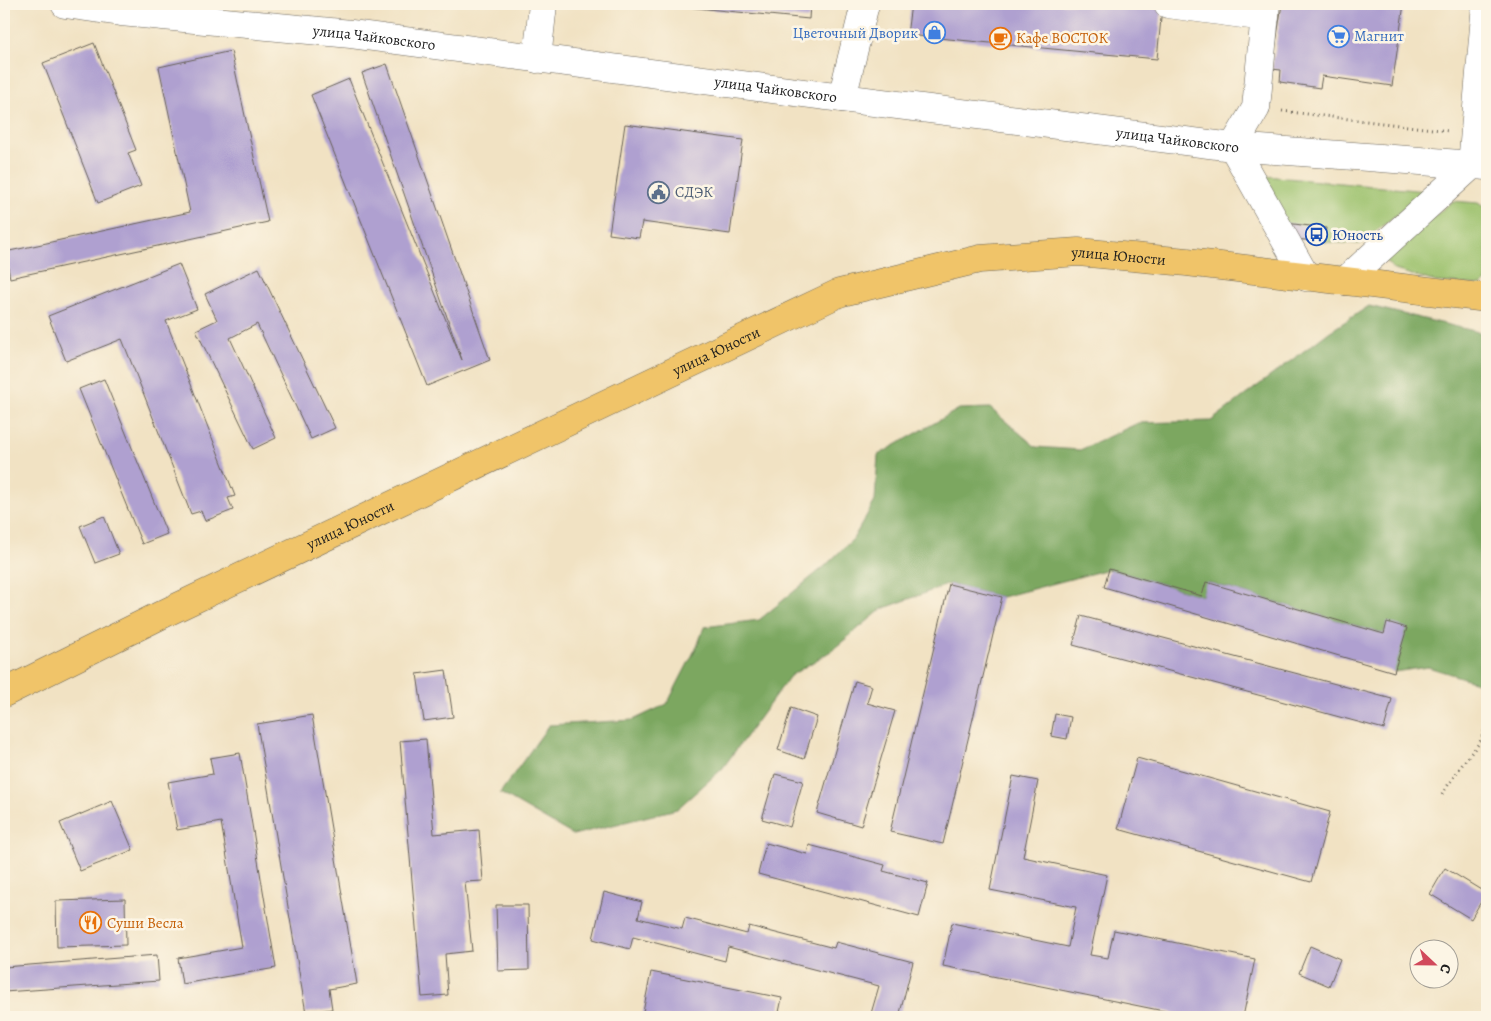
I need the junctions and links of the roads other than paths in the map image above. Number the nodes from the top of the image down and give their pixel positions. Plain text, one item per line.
1 (65, 4) edge
2 (543, 4) edge
3 (865, 4) edge
4 (1168, 4) edge
5 (1486, 4) edge
6 (120, 8) edge
7 (1265, 10) edge
8 (537, 59) junction
9 (842, 98) junction
10 (1233, 147) junction
11 (1480, 165) edge
12 (1306, 277) junction
13 (1345, 281) junction
14 (1487, 298) edge
15 (4, 693) edge

1 - 6 street, улица Чайковского
2 - 8 street
3 - 9 street
4 - 7 street
5 - 11 street
6 - 8 street, улица Чайковского
7 - 10 street
8 - 9 street, улица Чайковского
9 - 10 street, улица Чайковского
10 - 11 street, улица Чайковского
10 - 12 street
11 - 13 street
12 - 13 main road, улица Юности
12 - 15 main road, улица Юности
13 - 14 main road, улица Юности

